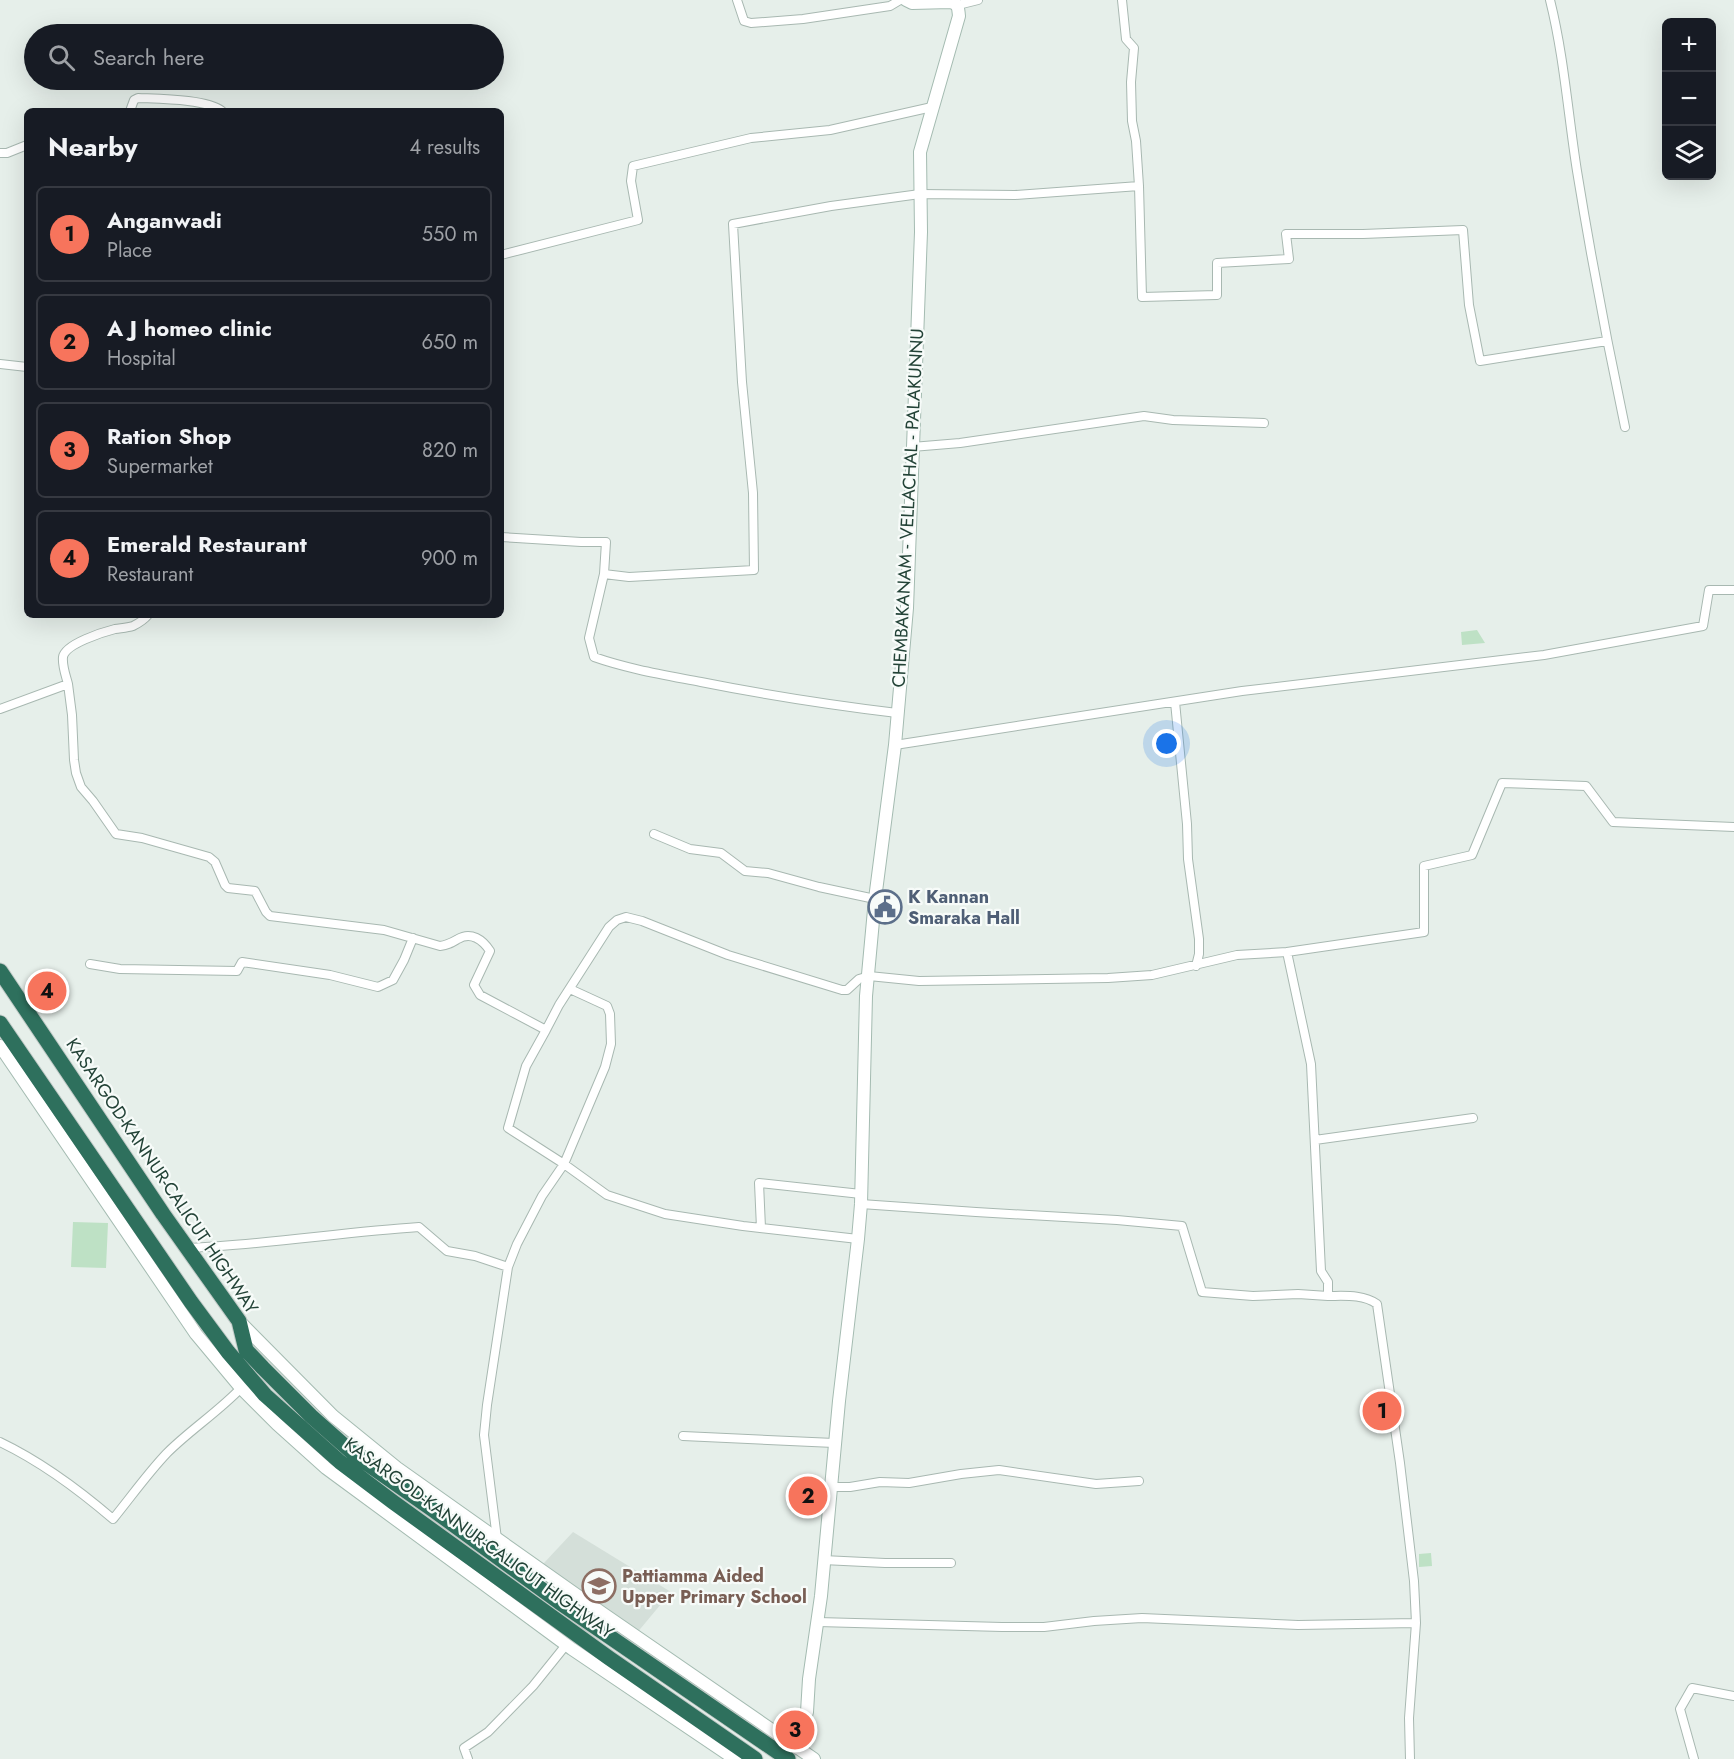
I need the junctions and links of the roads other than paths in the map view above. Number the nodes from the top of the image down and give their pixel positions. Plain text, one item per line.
1 (737, 0) edge
2 (900, 0) edge
3 (906, 0) edge
4 (978, 0) edge
5 (1122, 0) edge
6 (1550, 0) edge
7 (958, 5) junction
8 (932, 107) junction
9 (131, 108) edge
10 (218, 108) edge
11 (24, 146) edge
12 (0, 153) edge
13 (1139, 186) junction
14 (920, 194) junction
15 (504, 254) edge
16 (1607, 341) junction
17 (0, 364) edge
18 (24, 367) edge
19 (1264, 423) dead end
20 (1625, 427) dead end
21 (912, 447) junction
22 (504, 537) edge
23 (604, 574) junction
24 (1734, 590) edge
25 (146, 618) edge
26 (68, 684) junction
27 (1175, 702) junction
28 (0, 709) edge
29 (897, 713) junction
30 (895, 745) junction
31 (1734, 827) edge
32 (654, 834) dead end
33 (875, 900) junction
34 (413, 938) junction
35 (1287, 952) junction
36 (90, 964) dead end
37 (1196, 966) junction
38 (0, 971) edge
39 (869, 976) junction
40 (570, 989) junction
41 (0, 1023) edge
42 (546, 1030) junction
43 (0, 1046) edge
44 (1473, 1118) dead end
45 (1315, 1140) junction
46 (564, 1164) junction
47 (861, 1198) junction
48 (761, 1228) junction
49 (858, 1239) junction
50 (187, 1248) junction
51 (508, 1267) junction
52 (1328, 1296) junction
53 (239, 1321) junction
54 (241, 1388) junction
55 (683, 1436) dead end
56 (0, 1442) edge
57 (834, 1443) junction
58 (1139, 1481) dead end
59 (830, 1487) junction
60 (497, 1539) junction
61 (823, 1560) junction
62 (951, 1563) dead end
63 (818, 1622) junction
64 (1416, 1623) junction
65 (566, 1645) junction
66 (1734, 1696) edge
67 (793, 1753) edge
68 (468, 1759) edge
69 (735, 1759) edge
70 (755, 1759) edge
71 (814, 1759) edge
72 (1410, 1759) edge
73 (1694, 1759) edge

1 - 2 street
3 - 7 main road
4 - 7 street
5 - 13 street
6 - 16 street
7 - 8 main road, CHEMBAKANAM - VELLACHAL - PALAKUNNU
8 - 14 main road, CHEMBAKANAM - VELLACHAL - PALAKUNNU
8 - 15 street
9 - 10 street
11 - 12 street
13 - 14 street
13 - 16 street
14 - 21 main road, CHEMBAKANAM - VELLACHAL - PALAKUNNU
14 - 23 street
16 - 20 street
17 - 18 street
19 - 21 street
21 - 29 main road, CHEMBAKANAM - VELLACHAL - PALAKUNNU
22 - 23 street
23 - 29 street
24 - 27 street
25 - 26 street
26 - 28 street
26 - 34 street
27 - 30 street
27 - 37 street
29 - 30 main road, CHEMBAKANAM - VELLACHAL - PALAKUNNU
30 - 33 main road, CHEMBAKANAM - VELLACHAL - PALAKUNNU
31 - 35 street
32 - 33 street
33 - 39 main road, CHEMBAKANAM - VELLACHAL - PALAKUNNU
34 - 36 street
34 - 42 street
35 - 37 street
35 - 45 street
37 - 39 street
38 - 50 highway, KASARGOD-KANNUR-CALICUT HIGHWAY
39 - 40 street
39 - 47 main road, CHEMBAKANAM - VELLACHAL - PALAKUNNU
40 - 42 street
40 - 46 street
41 - 70 highway, KASARGOD-KANNUR-CALICUT HIGHWAY
42 - 46 street
43 - 54 main road
44 - 45 street
45 - 52 street
46 - 48 street
46 - 51 street
47 - 48 street
47 - 49 main road, CHEMBAKANAM - VELLACHAL - PALAKUNNU
47 - 52 street
48 - 49 street
49 - 57 main road, CHEMBAKANAM - VELLACHAL - PALAKUNNU
50 - 51 street
50 - 53 highway, KASARGOD-KANNUR-CALICUT HIGHWAY
51 - 60 street
52 - 64 street
53 - 60 main road
53 - 67 highway, KASARGOD-KANNUR-CALICUT HIGHWAY
54 - 56 street
54 - 65 main road
55 - 57 street
57 - 59 main road, CHEMBAKANAM - VELLACHAL - PALAKUNNU
58 - 59 street
59 - 61 main road, CHEMBAKANAM - VELLACHAL - PALAKUNNU
60 - 67 main road
61 - 62 street
61 - 63 main road, CHEMBAKANAM - VELLACHAL - PALAKUNNU
63 - 64 street
63 - 67 main road, CHEMBAKANAM - VELLACHAL - PALAKUNNU
64 - 72 street
65 - 68 street
65 - 69 main road
66 - 73 street
67 - 71 main road

